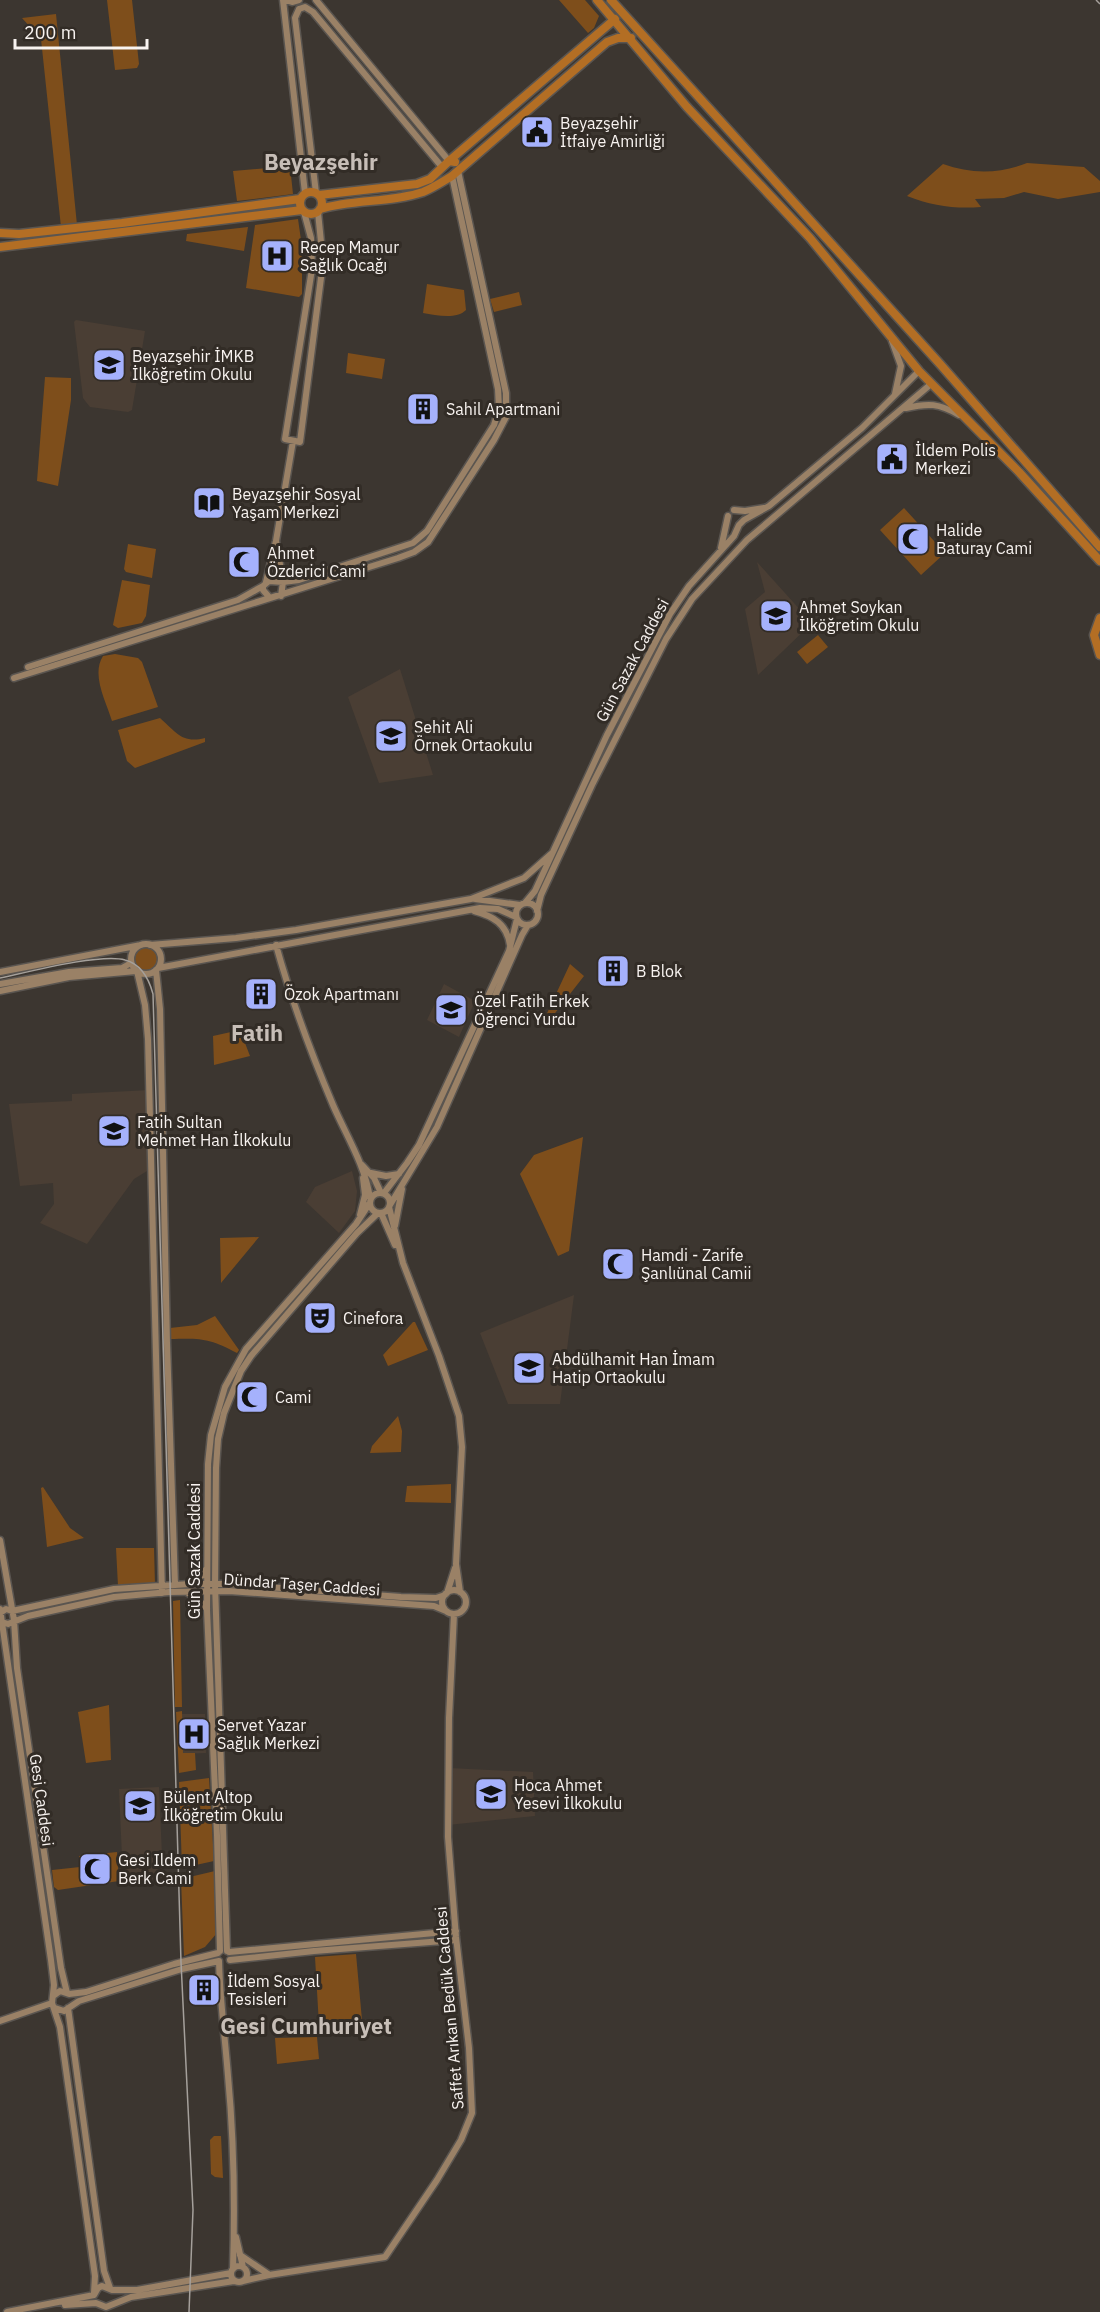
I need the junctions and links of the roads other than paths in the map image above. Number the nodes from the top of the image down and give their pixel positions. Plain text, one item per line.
1 (284, 0) edge
2 (316, 0) edge
3 (597, 0) edge
4 (611, 0) edge
5 (298, 1) edge
6 (298, 9) junction
7 (615, 19) junction
8 (631, 39) junction
9 (564, 63) junction
10 (572, 72) junction
11 (540, 84) junction
12 (548, 93) junction
13 (450, 160) junction
14 (442, 167) junction
15 (455, 173) junction
16 (318, 194) junction
17 (302, 196) junction
18 (319, 210) junction
19 (303, 211) junction
20 (0, 233) edge
21 (0, 248) edge
22 (312, 260) junction
23 (323, 262) junction
24 (888, 333) junction
25 (939, 364) junction
26 (919, 371) junction
27 (931, 384) junction
28 (894, 398) junction
29 (903, 409) junction
30 (965, 418) junction
31 (296, 441) junction
32 (767, 507) junction
33 (734, 510) dead end
34 (728, 516) dead end
35 (748, 519) junction
36 (737, 529) junction
37 (757, 532) junction
38 (747, 540) junction
39 (276, 542) junction
40 (1100, 546) edge
41 (719, 552) junction
42 (1100, 561) edge
43 (283, 582) junction
44 (264, 584) junction
45 (281, 596) junction
46 (270, 598) junction
47 (1100, 618) edge
48 (1100, 655) edge
49 (28, 667) dead end
50 (14, 678) dead end
51 (555, 849) junction
52 (471, 899) junction
53 (523, 904) junction
54 (471, 911) junction
55 (537, 911) junction
56 (517, 918) junction
57 (528, 925) junction
58 (141, 945) junction
59 (150, 945) junction
60 (276, 945) junction
61 (510, 947) junction
62 (131, 963) junction
63 (157, 969) junction
64 (137, 971) junction
65 (0, 972) edge
66 (0, 984) edge
67 (0, 991) edge
68 (360, 1162) junction
69 (369, 1172) junction
70 (399, 1174) junction
71 (407, 1177) junction
72 (383, 1193) junction
73 (370, 1201) junction
74 (389, 1206) junction
75 (379, 1213) junction
76 (356, 1224) junction
77 (397, 1242) junction
78 (399, 1253) junction
79 (0, 1540) edge
80 (456, 1564) junction
81 (211, 1568) junction
82 (190, 1584) junction
83 (176, 1585) junction
84 (211, 1588) junction
85 (229, 1588) junction
86 (162, 1589) junction
87 (184, 1592) junction
88 (460, 1592) junction
89 (446, 1594) junction
90 (215, 1607) junction
91 (207, 1610) junction
92 (0, 1611) edge
93 (12, 1611) junction
94 (446, 1611) junction
95 (454, 1614) junction
96 (14, 1620) junction
97 (2, 1622) junction
98 (456, 1931) junction
99 (456, 1940) junction
100 (228, 1951) junction
101 (219, 1952) junction
102 (219, 1961) junction
103 (229, 1961) junction
104 (220, 1992) junction
105 (68, 1994) junction
106 (53, 2002) junction
107 (69, 2007) junction
108 (0, 2020) edge
109 (235, 2228) junction
110 (240, 2255) junction
111 (244, 2268) junction
112 (232, 2271) junction
113 (269, 2274) junction
114 (243, 2280) junction
115 (234, 2281) junction
116 (111, 2289) junction
117 (94, 2294) junction
118 (112, 2306) edge
119 (98, 2307) edge
120 (7, 2312) edge
121 (29, 2312) edge

1 - 5 street
1 - 17 street
2 - 13 street
3 - 7 highway
4 - 25 highway
5 - 6 street
6 - 14 street
6 - 16 street
7 - 8 highway
7 - 9 highway
8 - 10 highway
8 - 24 highway
9 - 10 highway
9 - 11 highway
10 - 12 highway
11 - 12 highway
11 - 13 highway
12 - 15 highway
13 - 14 highway
13 - 15 highway
14 - 15 highway
14 - 16 highway
15 - 18 highway
15 - 43 street
15 - 45 street
16 - 17 highway
16 - 18 highway
17 - 19 highway
17 - 20 highway
18 - 19 highway
18 - 23 street
19 - 21 highway
19 - 22 street
22 - 23 street
22 - 31 street
23 - 31 street
24 - 26 highway
24 - 28 street
25 - 26 highway
25 - 27 highway
25 - 40 highway
26 - 27 highway
26 - 28 street, Gün Sazak Caddesi
27 - 29 street, Gün Sazak Caddesi
27 - 30 highway
28 - 32 street, Gün Sazak Caddesi
29 - 30 street
29 - 37 street, Gün Sazak Caddesi
30 - 42 highway
31 - 39 street
32 - 33 street
32 - 35 street, Gün Sazak Caddesi
34 - 41 street
35 - 36 street, Gün Sazak Caddesi
35 - 37 street
36 - 38 street
36 - 41 street, Gün Sazak Caddesi
37 - 38 street, Gün Sazak Caddesi
38 - 55 street, Gün Sazak Caddesi
39 - 43 street
39 - 44 street
41 - 51 street, Gün Sazak Caddesi
43 - 44 street
43 - 45 street
44 - 46 street
44 - 49 street
45 - 46 street
46 - 50 street
47 - 48 highway
51 - 52 street
51 - 53 street, Gün Sazak Caddesi
52 - 53 street
52 - 59 street
53 - 55 street
53 - 56 street
54 - 56 street
54 - 60 street
54 - 61 street
55 - 57 street
56 - 57 street
56 - 61 street
57 - 71 street
58 - 59 street
58 - 62 street
58 - 65 street
59 - 63 street
60 - 63 street
60 - 68 street
61 - 70 street
62 - 64 street
62 - 66 street
63 - 64 street
63 - 83 street
64 - 67 street
64 - 86 street
68 - 69 street
68 - 73 street
68 - 76 street
69 - 70 street
69 - 72 street
70 - 72 street
71 - 74 street
71 - 77 street
72 - 73 street
72 - 74 street
73 - 75 street
73 - 76 street, Gün Sazak Caddesi
74 - 75 street
74 - 77 street
75 - 78 street
75 - 81 street, Gün Sazak Caddesi
76 - 81 street, Gün Sazak Caddesi
77 - 78 street
78 - 80 street
79 - 93 street
80 - 88 street
80 - 89 street
81 - 82 street
81 - 84 street, Gün Sazak Caddesi
81 - 85 street
82 - 83 street, Dündar Taşer Caddesi
82 - 84 street, Dündar Taşer Caddesi
83 - 86 street, Dündar Taşer Caddesi
84 - 85 street, Dündar Taşer Caddesi
84 - 87 street, Dündar Taşer Caddesi
84 - 90 street, Gün Sazak Caddesi
84 - 91 street, Gün Sazak Caddesi
85 - 89 street, Dündar Taşer Caddesi
85 - 90 street
85 - 94 street, Dündar Taşer Caddesi
86 - 87 street, Dündar Taşer Caddesi
86 - 93 street, Dündar Taşer Caddesi
86 - 96 street, Dündar Taşer Caddesi
87 - 91 street
88 - 89 street
88 - 95 street
89 - 94 street
90 - 100 street, Gün Sazak Caddesi
91 - 101 street, Gün Sazak Caddesi
92 - 93 street
92 - 97 street, Gesi Caddesi
93 - 96 street
94 - 95 street
95 - 98 street, Saffet Arıkan Bedük Caddesi
96 - 97 street
96 - 105 street, Gesi Caddesi
97 - 106 street, Gesi Caddesi
98 - 99 street, Saffet Arıkan Bedük Caddesi
98 - 100 street
99 - 103 street
99 - 113 street, Saffet Arıkan Bedük Caddesi
100 - 101 street
100 - 103 street, Gün Sazak Caddesi
101 - 102 street, Gün Sazak Caddesi
101 - 105 street
102 - 103 street
102 - 104 street, Gün Sazak Caddesi
102 - 107 street
103 - 104 street
104 - 109 street, Gün Sazak Caddesi
105 - 106 street
105 - 107 street
106 - 107 street
106 - 108 street
106 - 117 street, Gesi Caddesi
107 - 116 street
109 - 110 street
109 - 112 street
110 - 111 street
110 - 113 street
111 - 112 street
111 - 113 street
111 - 114 street
112 - 115 street
112 - 116 street
113 - 114 street, Saffet Arıkan Bedük Caddesi
114 - 115 street
115 - 118 street
116 - 117 street
116 - 118 street
117 - 119 street
117 - 120 street
118 - 119 street
119 - 121 street

